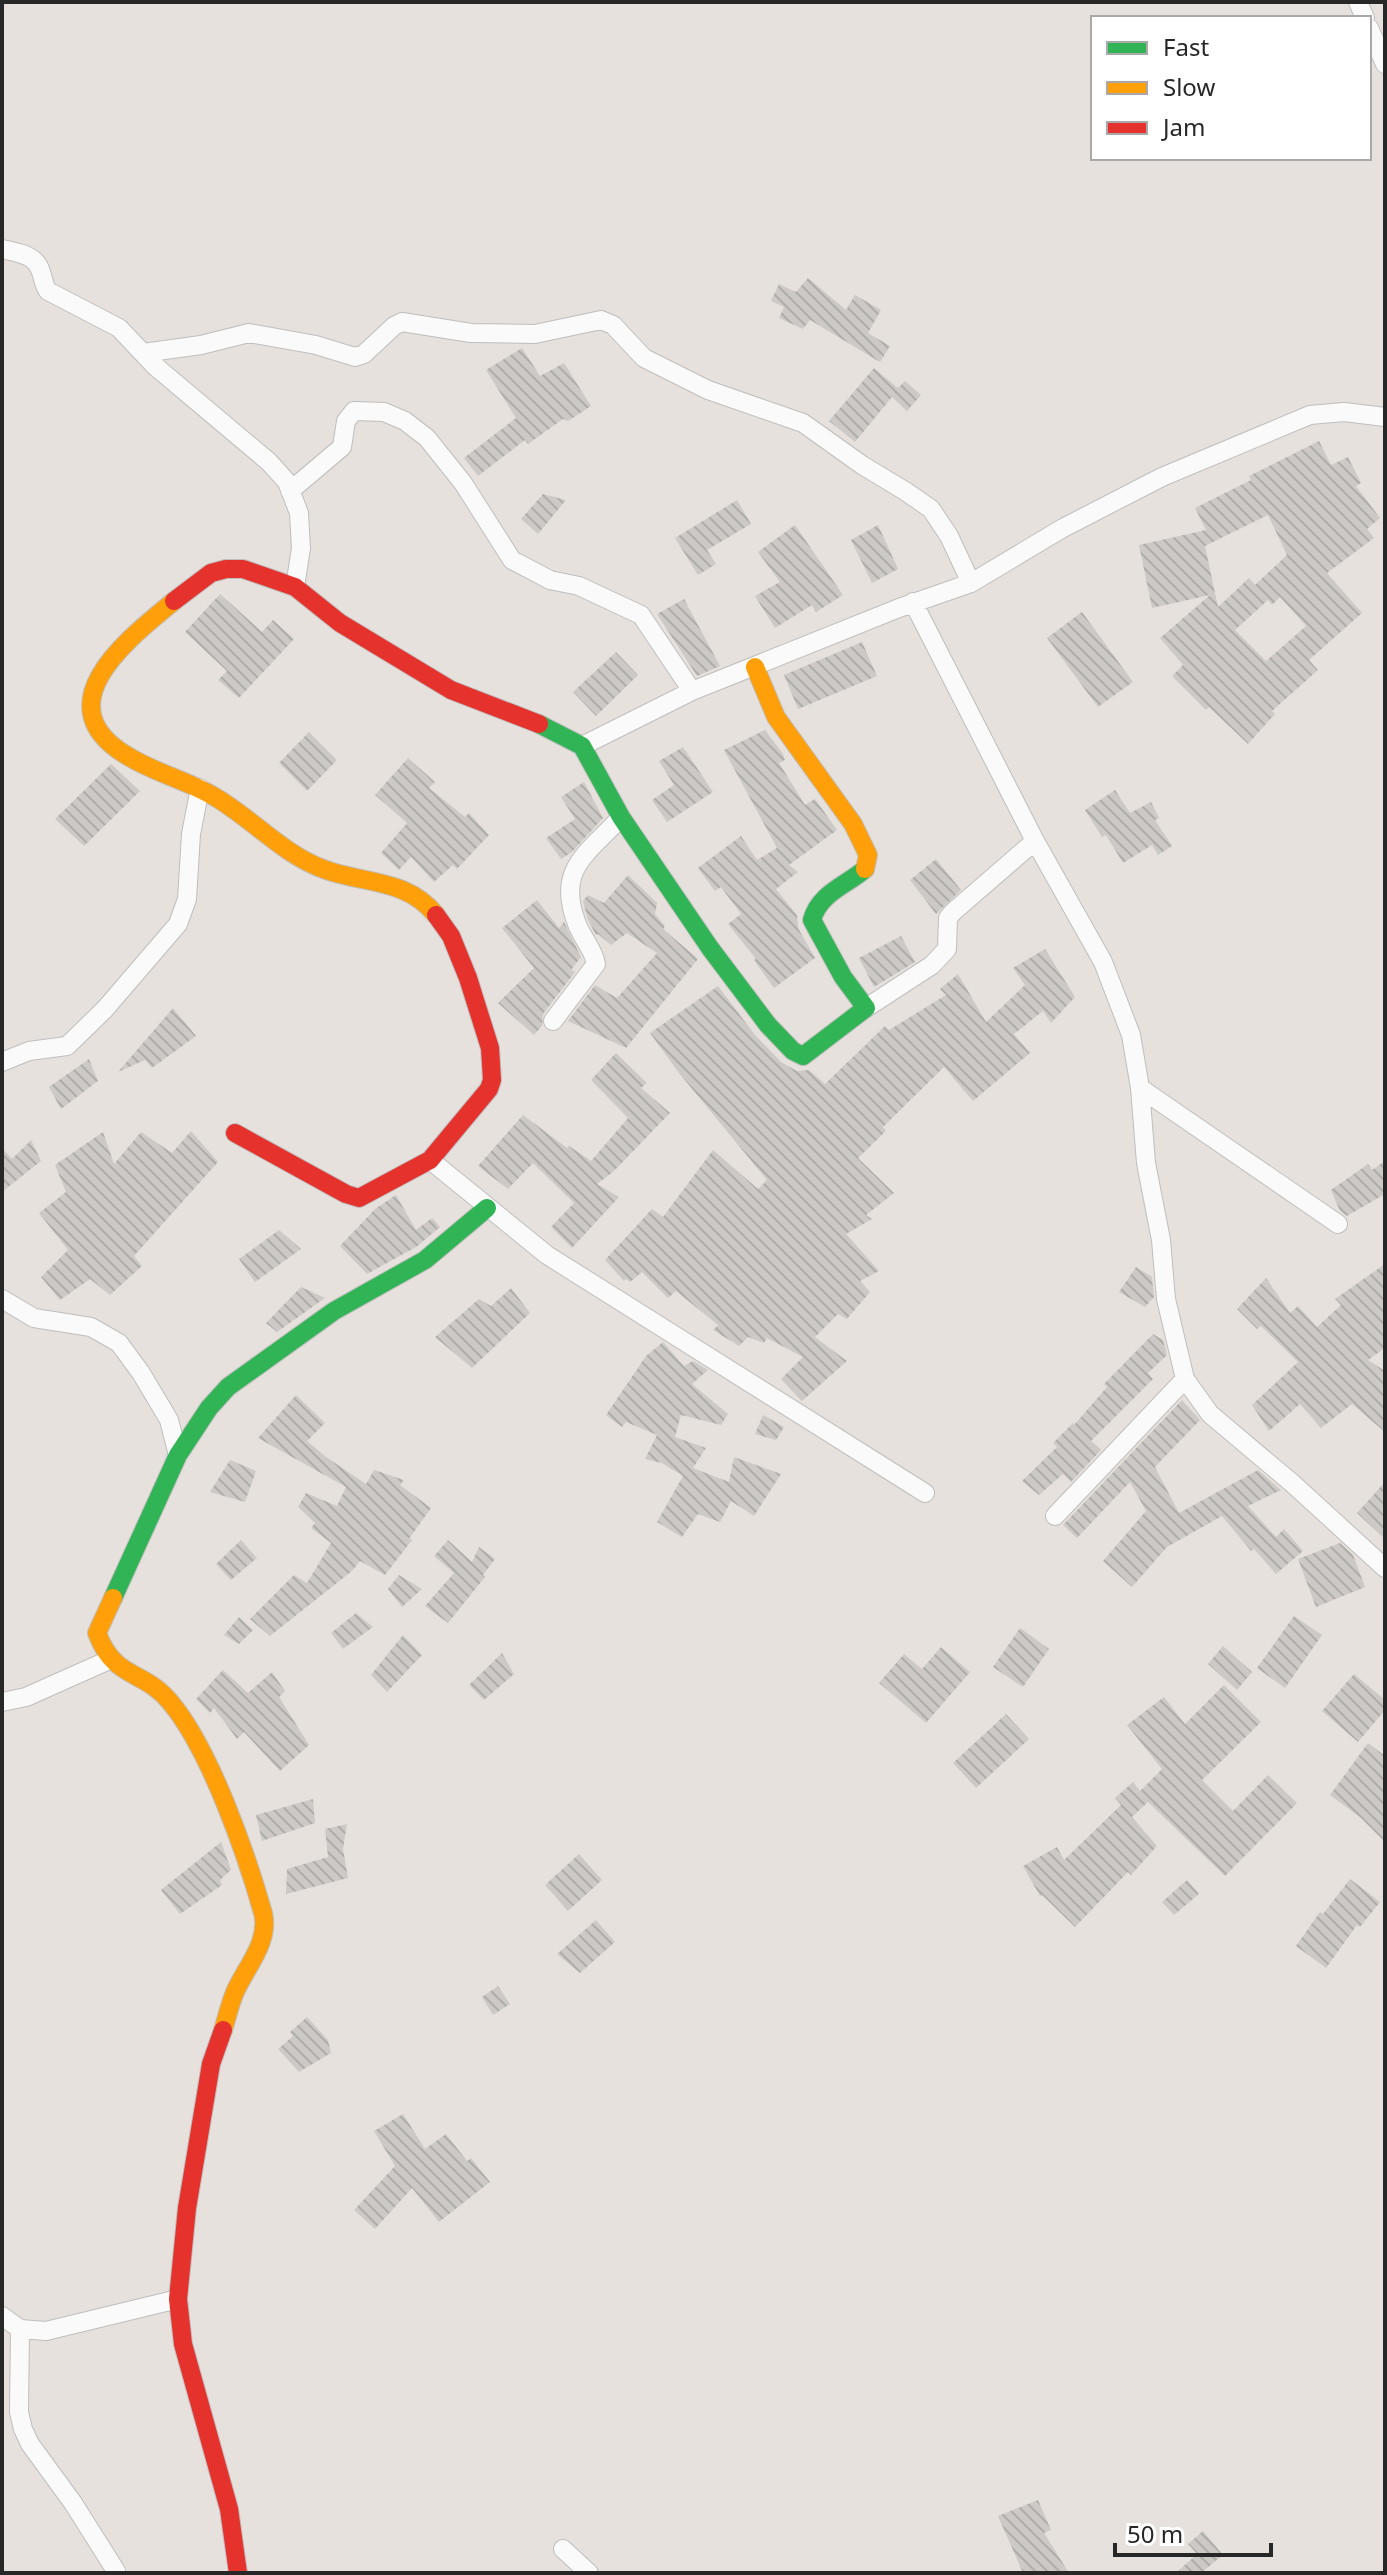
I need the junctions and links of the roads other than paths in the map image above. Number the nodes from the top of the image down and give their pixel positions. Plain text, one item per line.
1 (1371, 32) edge
2 (1385, 64) edge
3 (2, 249) edge
4 (143, 353) junction
5 (1385, 417) edge
6 (290, 491) junction
7 (971, 583) junction
8 (295, 587) junction
9 (913, 602) junction
10 (755, 667) junction
11 (692, 691) junction
12 (582, 746) junction
13 (200, 788) junction
14 (621, 817) junction
15 (1035, 841) junction
16 (866, 1008) junction
17 (553, 1021) dead end
18 (2, 1062) edge
19 (1140, 1088) junction
20 (235, 1133) dead end
21 (430, 1160) junction
22 (487, 1208) junction
23 (1338, 1224) dead end
24 (2, 1299) edge
25 (1185, 1379) junction
26 (178, 1455) junction
27 (925, 1493) dead end
28 (1055, 1516) dead end
29 (1385, 1568) edge
30 (109, 1660) junction
31 (2, 1702) edge
32 (178, 2299) junction
33 (2, 2316) edge
34 (20, 2329) junction
35 (563, 2549) dead end
36 (116, 2571) dead end
37 (238, 2573) edge
38 (589, 2573) edge

1 - 2 street
3 - 4 street
4 - 6 street
4 - 7 street
5 - 7 street
6 - 8 street
6 - 11 street
7 - 9 street
8 - 12 street
8 - 13 street
9 - 10 street
9 - 15 street
10 - 11 street
10 - 16 street
11 - 12 street
12 - 14 street
13 - 18 street
13 - 21 street
14 - 16 street
14 - 17 street
15 - 16 street
15 - 19 street
19 - 23 street
19 - 25 street
20 - 21 street
21 - 22 street
22 - 26 street
22 - 27 street
24 - 26 street
25 - 28 street
25 - 29 street
26 - 30 street
30 - 31 street
30 - 32 street
32 - 34 street
32 - 37 street
33 - 34 street
34 - 36 street
35 - 38 street

